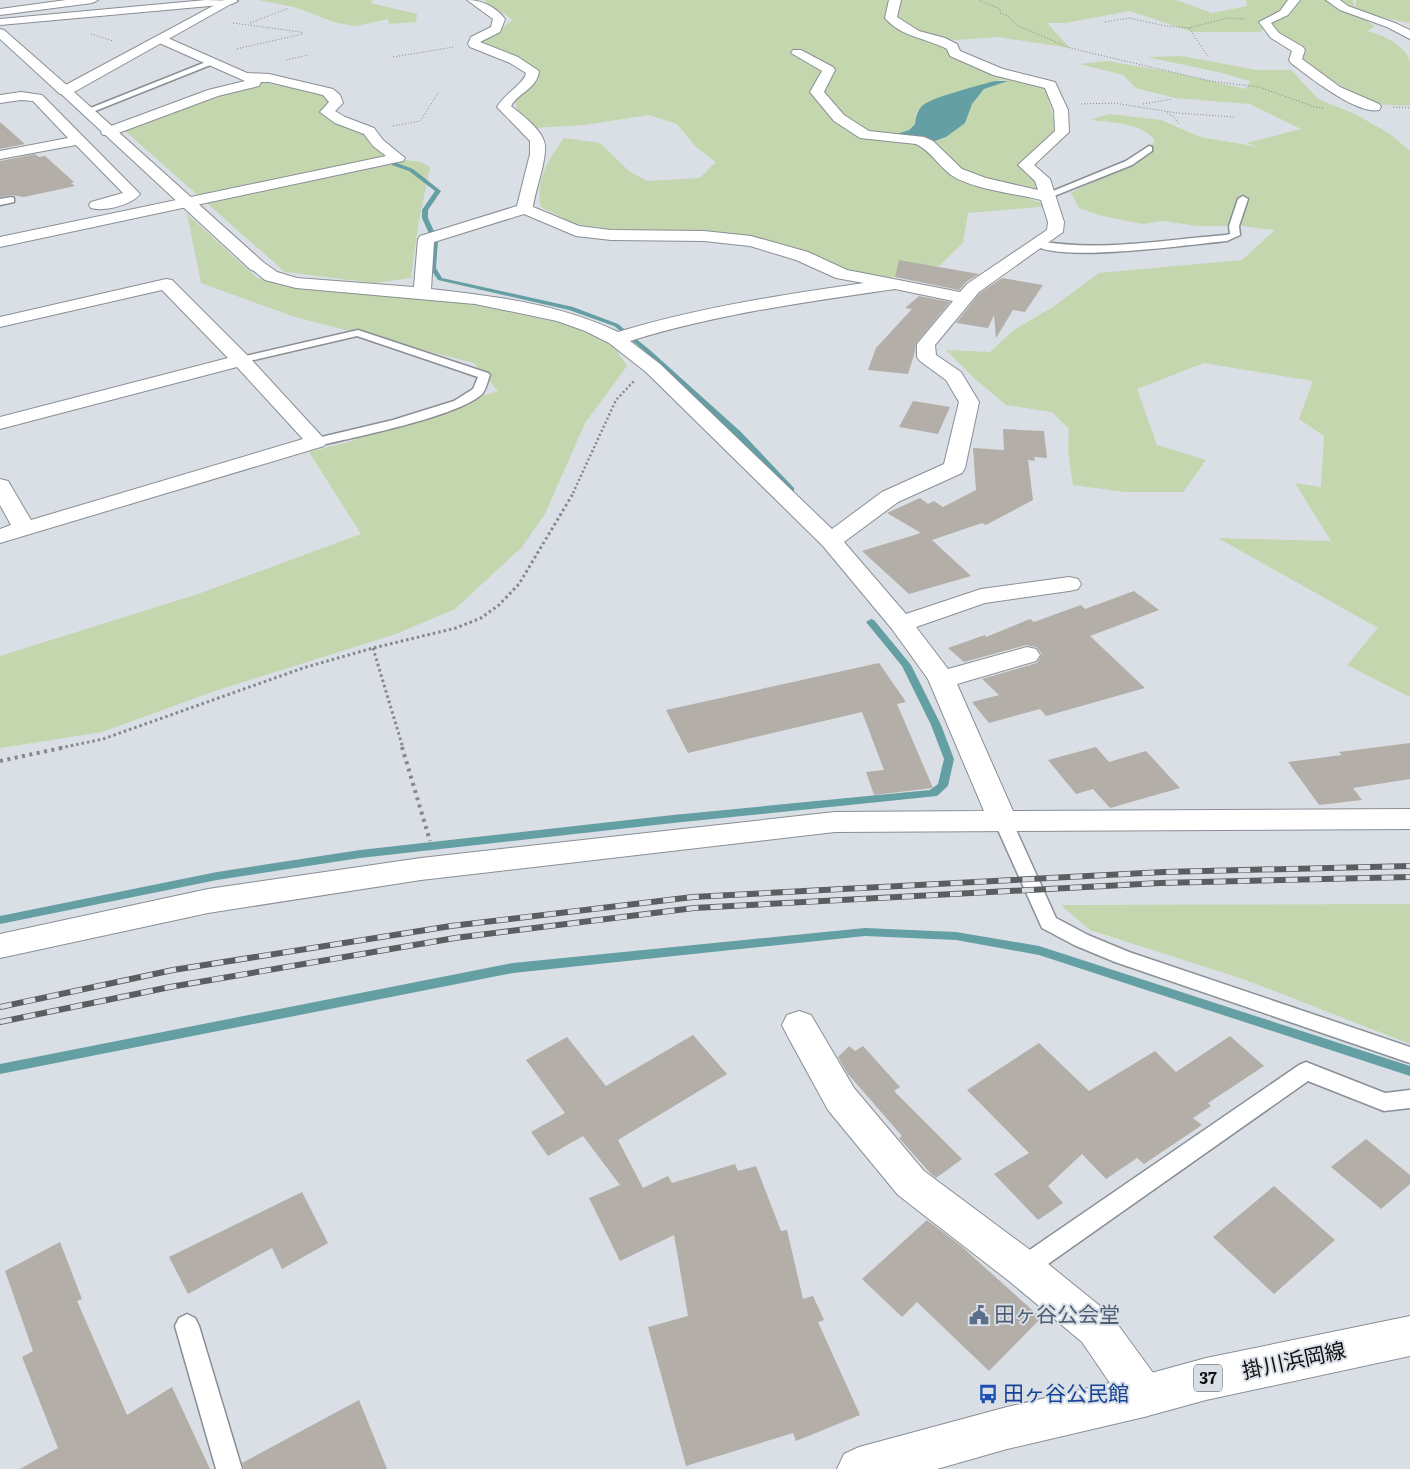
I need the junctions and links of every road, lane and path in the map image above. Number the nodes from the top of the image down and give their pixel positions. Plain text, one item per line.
1 (48, 0) edge
2 (92, 0) edge
3 (473, 0) edge
4 (895, 0) edge
5 (979, 0) edge
6 (1294, 0) edge
7 (1332, 0) edge
8 (232, 1) edge
9 (0, 6) edge
10 (289, 8) dead end
11 (0, 12) edge
12 (205, 16) junction
13 (0, 22) edge
14 (1105, 22) dead end
15 (1266, 22) junction
16 (248, 24) junction
17 (1189, 28) junction
18 (0, 33) edge
19 (1410, 35) edge
20 (161, 39) junction
21 (474, 44) junction
22 (797, 53) dead end
23 (201, 57) junction
24 (393, 57) dead end
25 (1209, 58) dead end
26 (214, 62) junction
27 (245, 76) junction
28 (66, 91) junction
29 (439, 92) dead end
30 (0, 99) edge
31 (1172, 99) dead end
32 (1136, 105) junction
33 (1374, 106) junction
34 (1060, 108) junction
35 (1410, 108) edge
36 (1161, 110) junction
37 (87, 111) junction
38 (1234, 117) dead end
39 (1179, 124) dead end
40 (369, 131) junction
41 (108, 132) junction
42 (80, 140) junction
43 (1149, 149) dead end
44 (0, 155) edge
45 (1046, 196) junction
46 (1243, 199) dead end
47 (11, 200) dead end
48 (0, 202) edge
49 (186, 202) junction
50 (86, 207) dead end
51 (525, 209) junction
52 (0, 242) edge
53 (1038, 244) junction
54 (895, 284) junction
55 (422, 293) junction
56 (964, 298) junction
57 (0, 322) edge
58 (617, 339) junction
59 (241, 360) junction
60 (653, 368) junction
61 (0, 423) edge
62 (317, 442) junction
63 (0, 486) edge
64 (25, 528) junction
65 (0, 536) edge
66 (836, 537) junction
67 (1070, 584) dead end
68 (901, 624) junction
69 (373, 648) junction
70 (1028, 655) dead end
71 (941, 680) junction
72 (0, 761) edge
73 (1410, 819) edge
74 (1002, 820) junction
75 (431, 840) dead end
76 (0, 946) edge
77 (799, 1025) dead end
78 (1410, 1055) edge
79 (1410, 1099) edge
80 (1023, 1268) junction
81 (187, 1326) dead end
82 (1410, 1336) edge
83 (1144, 1396) junction
84 (877, 1466) edge
85 (229, 1469) edge

1 - 9 main road
2 - 11 main road
3 - 21 main road
4 - 34 main road
5 - 33 path
6 - 15 main road
7 - 19 main road
8 - 12 main road
8 - 13 main road
10 - 16 path
12 - 16 path
12 - 20 main road
14 - 17 path
15 - 17 path
15 - 33 main road
16 - 23 path
17 - 25 path
18 - 28 main road
20 - 23 main road
20 - 28 main road
21 - 24 path
21 - 51 main road
22 - 45 main road
23 - 26 main road
26 - 27 main road
26 - 37 lane
27 - 40 main road
27 - 41 main road
28 - 37 main road
29 - 40 path
30 - 42 main road
31 - 32 path
32 - 34 path
32 - 36 path
33 - 35 path
34 - 45 main road
36 - 38 path
36 - 39 path
37 - 41 main road
40 - 49 main road
41 - 49 main road
42 - 44 main road
42 - 50 main road
43 - 45 lane
45 - 53 main road
46 - 53 lane
47 - 48 lane
49 - 52 main road
49 - 55 main road
51 - 54 main road
51 - 55 main road
53 - 56 main road
54 - 56 main road
54 - 58 main road
55 - 58 main road
56 - 66 main road
57 - 59 main road
58 - 60 main road
59 - 61 main road
59 - 62 main road
59 - 62 lane
60 - 66 main road
60 - 69 path
62 - 64 main road
63 - 64 main road
64 - 65 main road
66 - 68 main road
67 - 68 main road
68 - 71 main road
69 - 72 path
69 - 75 path
70 - 71 main road
71 - 74 main road
73 - 74 main road
74 - 76 main road
74 - 78 lane
77 - 80 main road
79 - 80 lane
80 - 83 main road
81 - 85 lane
82 - 83 main road, 掛川浜岡線 / 37
83 - 84 main road, 掛川浜岡線 / 37

